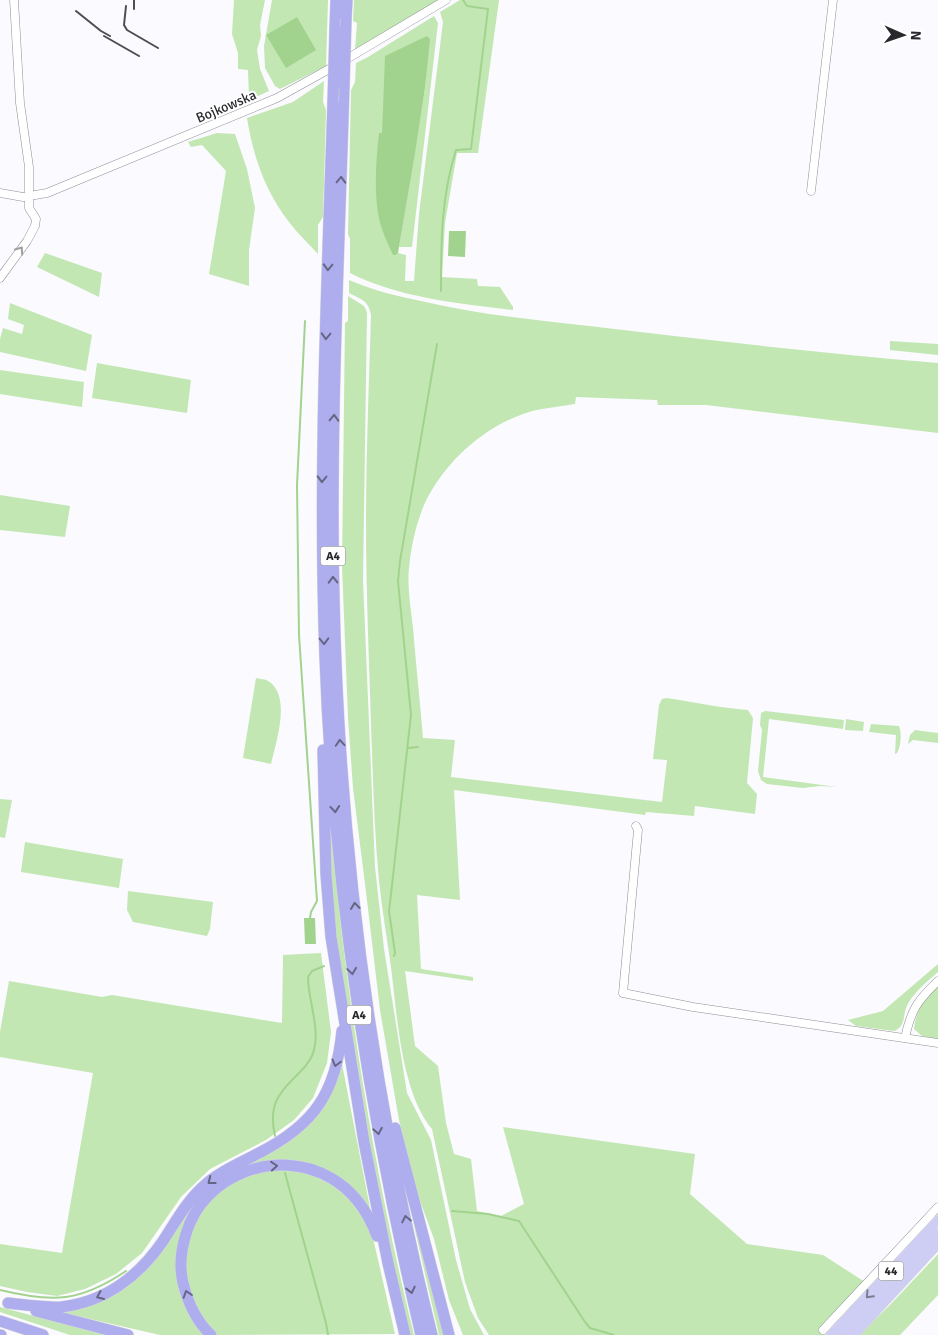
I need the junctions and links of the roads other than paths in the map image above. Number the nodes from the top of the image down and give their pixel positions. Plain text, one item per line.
1 (14, 0) edge
2 (336, 0) edge
3 (347, 0) edge
4 (446, 0) edge
5 (833, 0) edge
6 (0, 192) edge
7 (811, 192) dead end
8 (28, 197) junction
9 (0, 278) edge
10 (326, 691) junction
11 (636, 826) dead end
12 (938, 981) edge
13 (343, 1014) junction
14 (370, 1024) junction
15 (905, 1038) junction
16 (938, 1043) edge
17 (938, 1207) edge
18 (938, 1220) edge
19 (938, 1232) edge
20 (938, 1244) edge
21 (388, 1263) junction
22 (440, 1300) junction
23 (4, 1302) edge
24 (0, 1321) edge
25 (823, 1330) dead end
26 (43, 1335) edge
27 (128, 1335) edge
28 (211, 1335) edge
29 (405, 1335) edge
30 (421, 1335) edge
31 (432, 1335) edge
32 (449, 1335) edge
33 (457, 1335) edge
34 (832, 1335) edge
35 (843, 1335) edge
36 (854, 1335) edge

1 - 8 street
2 -> 10 highway, A4, bridge
14 -> 3 highway, A4, bridge
4 - 8 street, Bojkowska
5 - 7 street
6 - 8 street, Bojkowska
9 -> 8 street
10 - 13 highway
10 -> 30 highway, A4
11 - 15 street
12 - 15 street
13 - 21 highway
13 -> 23 highway
14 - 22 highway
31 -> 14 highway, A4
15 - 16 street
17 - 25 street
18 -> 34 main road, 44
19 - 35 main road
20 - 36 main road, 44
28 -> 21 highway
21 - 29 highway
22 - 32 highway
22 - 33 highway
23 - 27 highway
24 - 26 highway

